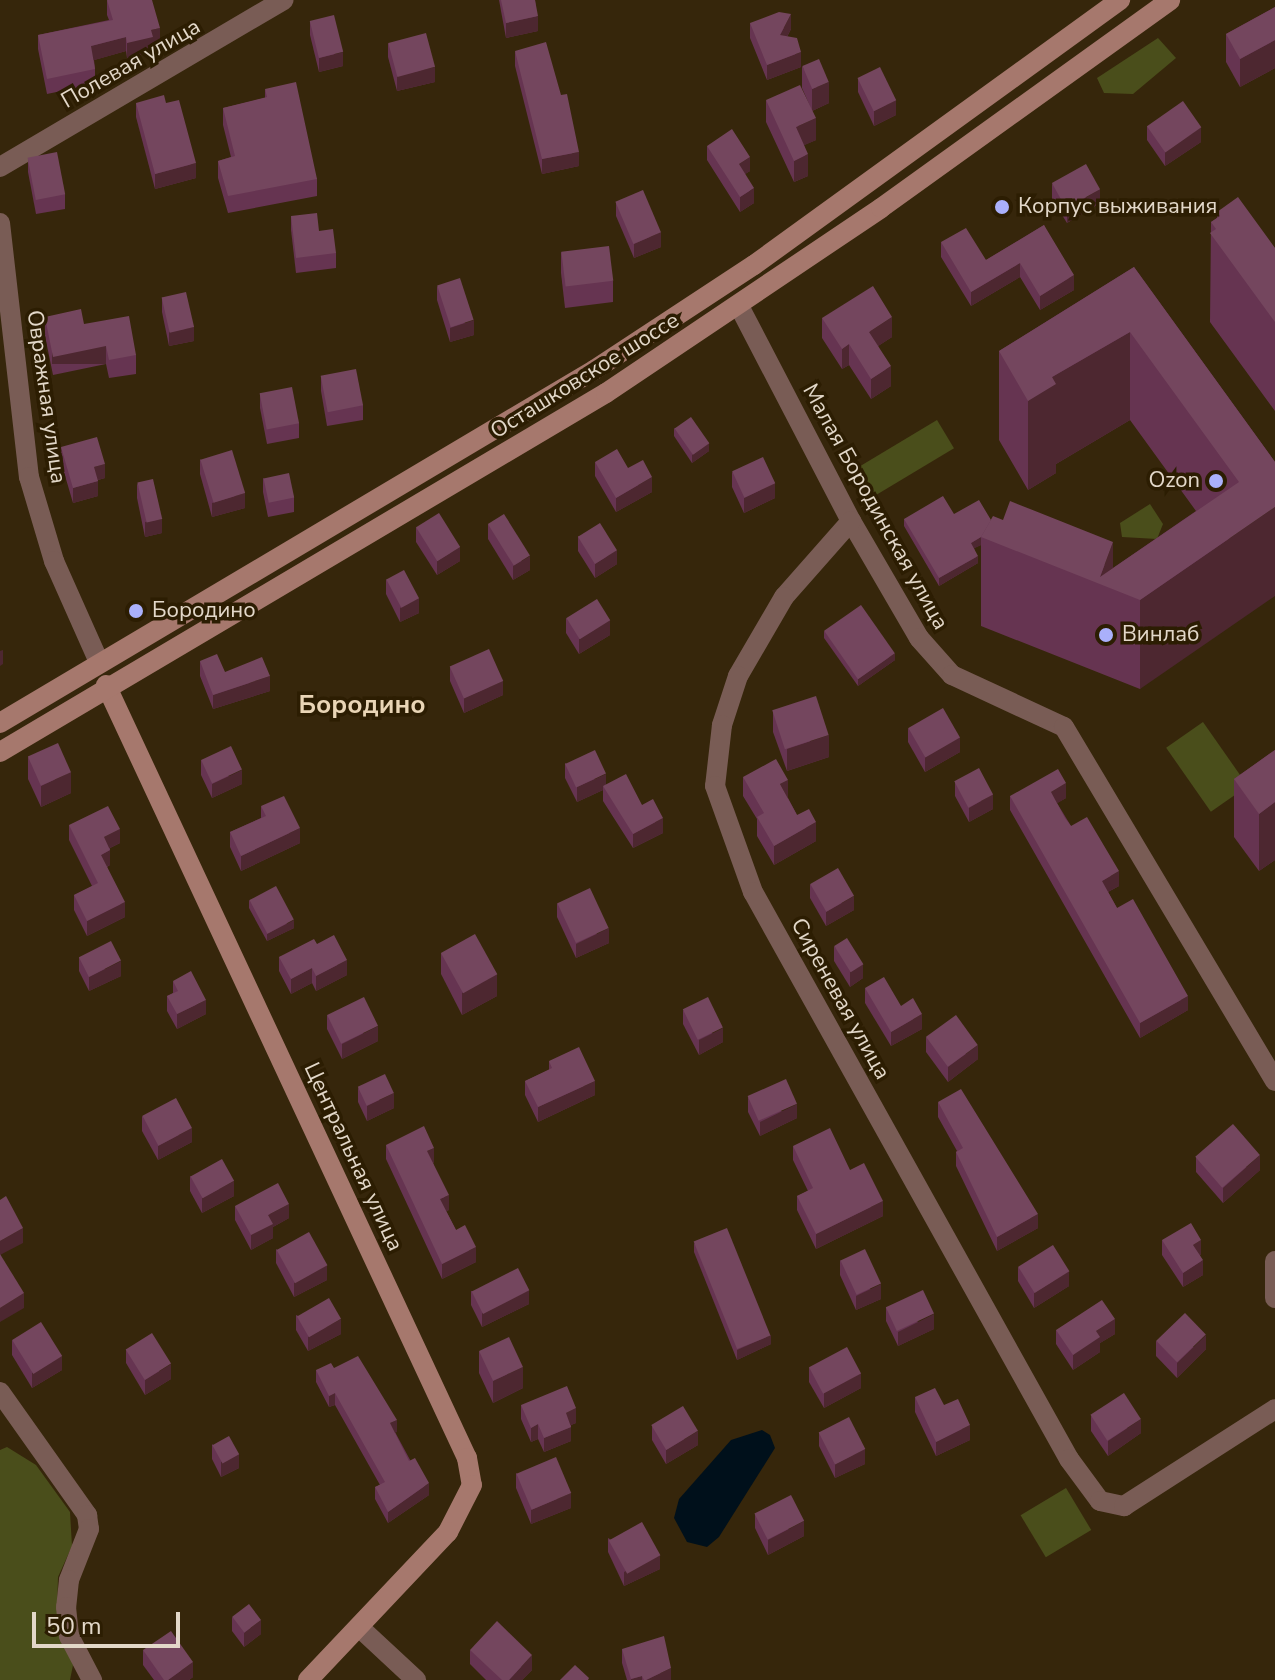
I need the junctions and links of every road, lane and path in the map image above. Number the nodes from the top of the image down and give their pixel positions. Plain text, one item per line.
1 (284, 0) edge
2 (1120, 0) edge
3 (1170, 0) edge
4 (0, 167) edge
5 (0, 223) edge
6 (739, 306) junction
7 (851, 521) junction
8 (99, 662) junction
9 (106, 685) junction
10 (0, 723) edge
11 (0, 752) edge
12 (1275, 1081) edge
13 (1275, 1261) edge
14 (1275, 1298) edge
15 (0, 1392) edge
16 (1275, 1409) edge
17 (359, 1627) junction
18 (92, 1680) edge
19 (308, 1680) edge
20 (416, 1680) edge

1 - 4 street, Полевая улица
2 - 8 main road, Осташковское шоссе
3 - 6 main road, Осташковское шоссе
5 - 8 street, Овражная улица
6 - 7 street, Малая Бородинская улица
6 - 9 main road, Осташковское шоссе
7 - 12 street, Малая Бородинская улица
7 - 16 street, Сиреневая улица
8 - 10 main road, Осташковское шоссе
9 - 11 main road, Осташковское шоссе
9 - 17 main road, Центральная улица
13 - 14 street
15 - 18 street
17 - 19 main road, Центральная улица
17 - 20 street

